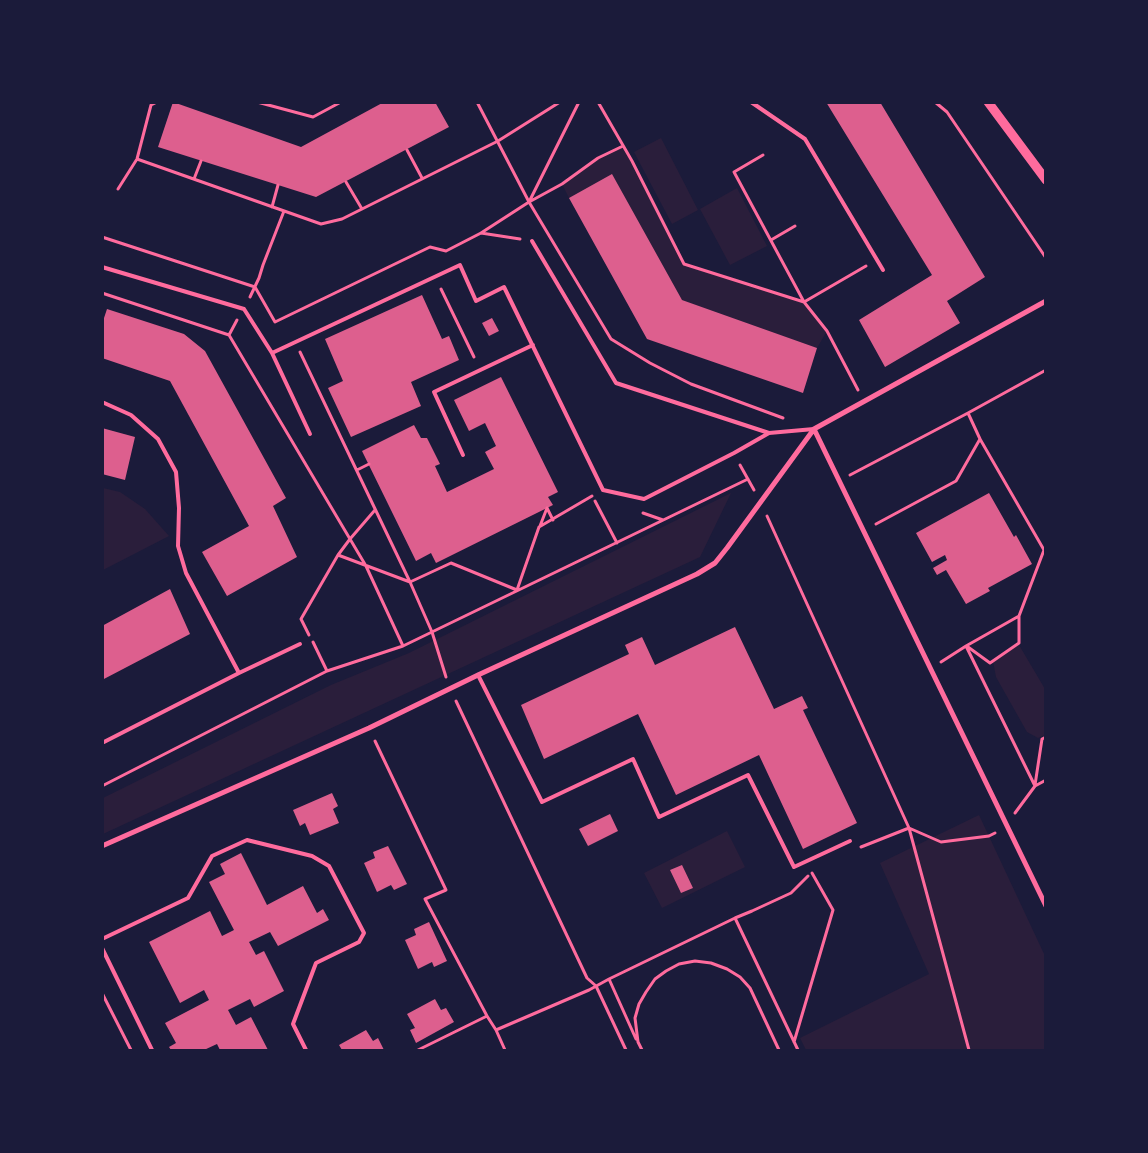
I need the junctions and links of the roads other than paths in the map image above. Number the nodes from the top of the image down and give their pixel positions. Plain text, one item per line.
1 (751, 102) edge
2 (988, 102) edge
3 (1046, 180) edge
4 (532, 241) road end
5 (102, 267) edge
6 (883, 270) dead end
7 (1046, 301) edge
8 (533, 345) junction
9 (272, 353) junction
10 (102, 402) edge
11 (814, 428) junction
12 (769, 433) junction
13 (310, 434) dead end
14 (463, 454) dead end
15 (300, 644) dead end
16 (239, 673) junction
17 (478, 674) junction
18 (102, 743) edge
19 (850, 840) dead end
20 (102, 846) edge
21 (1046, 906) edge
22 (102, 939) edge
23 (102, 948) edge
24 (152, 1050) edge
25 (306, 1050) edge

1 - 6 lane
2 - 3 street
4 - 12 lane
5 - 9 lane
7 - 11 street
8 - 9 lane
8 - 12 lane
8 - 14 lane
9 - 13 lane
10 - 16 lane
11 - 12 lane
11 - 17 street
11 - 21 street
15 - 16 lane
16 - 18 lane
17 - 19 lane
17 - 20 street
22 - 25 lane
23 - 24 lane

